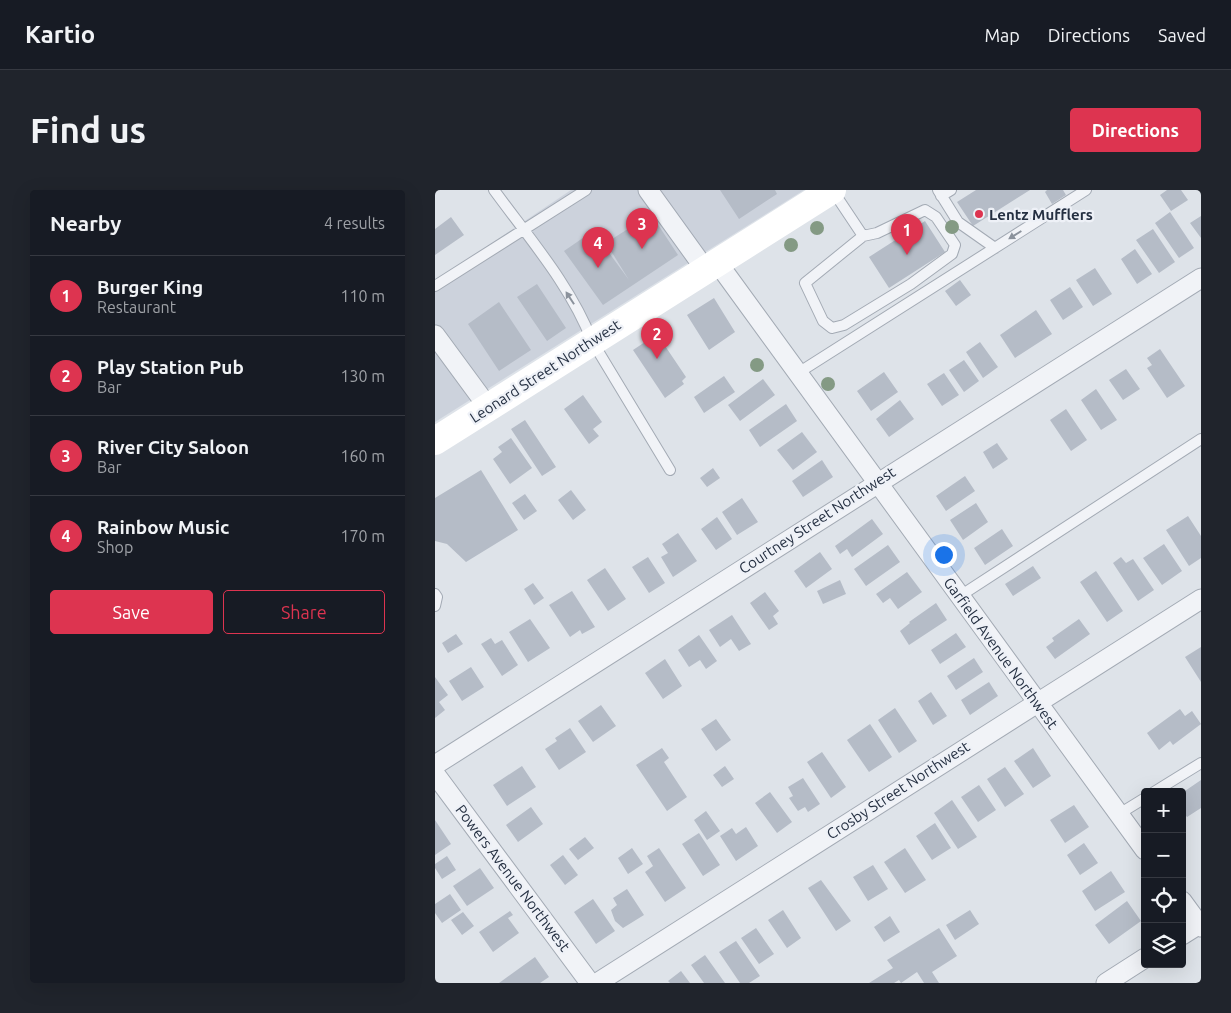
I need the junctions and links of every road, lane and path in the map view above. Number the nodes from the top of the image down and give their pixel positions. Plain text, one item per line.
1 (494, 190) edge
2 (587, 190) edge
3 (648, 190) edge
4 (832, 190) edge
5 (951, 190) edge
6 (1086, 190) edge
7 (939, 193) edge
8 (523, 230) junction
9 (863, 236) junction
10 (995, 248) junction
11 (711, 265) junction
12 (1201, 278) edge
13 (435, 286) edge
14 (861, 314) junction
15 (869, 328) junction
16 (435, 335) edge
17 (592, 341) junction
18 (798, 373) junction
19 (488, 407) junction
20 (1201, 439) edge
21 (435, 441) edge
22 (670, 470) dead end
23 (877, 482) junction
24 (435, 594) edge
25 (960, 596) junction
26 (1201, 599) edge
27 (435, 606) edge
28 (1037, 702) junction
29 (1201, 763) edge
30 (435, 765) edge
31 (435, 774) edge
32 (1160, 788) edge
33 (1141, 800) edge
34 (1119, 814) junction
35 (1141, 844) edge
36 (1186, 906) edge
37 (1200, 925) edge
38 (1186, 933) edge
39 (1141, 961) edge
40 (590, 983) edge
41 (597, 983) edge
42 (1106, 983) edge

1 - 8 lane
2 - 8 lane
3 - 11 street, Garfield Avenue Northwest
4 - 9 lane
4 - 11 main road, Leonard Street Northwest
5 - 7 lane
6 -> 10 lane
7 - 10 lane
8 - 13 lane
17 -> 8 lane
9 - 14 lane
9 - 14 lane
10 - 15 lane
11 - 17 main road, Leonard Street Northwest
11 - 18 street, Garfield Avenue Northwest
12 - 23 street, Courtney Street Northwest
14 - 15 lane
15 - 18 lane
16 - 19 street
17 - 19 main road, Leonard Street Northwest
17 - 22 lane
18 - 23 street, Garfield Avenue Northwest
19 - 21 main road, Leonard Street Northwest
20 - 25 lane
23 - 25 street, Garfield Avenue Northwest
23 - 30 street, Courtney Street Northwest
24 - 27 lane
25 - 28 street, Garfield Avenue Northwest
26 - 28 street, Crosby Street Northwest
28 - 34 street, Garfield Avenue Northwest
28 - 41 street, Crosby Street Northwest
29 - 32 lane
31 - 40 street, Powers Avenue Northwest
33 - 34 lane
34 - 35 street, Garfield Avenue Northwest
36 - 37 street
37 - 38 street
39 - 42 street

